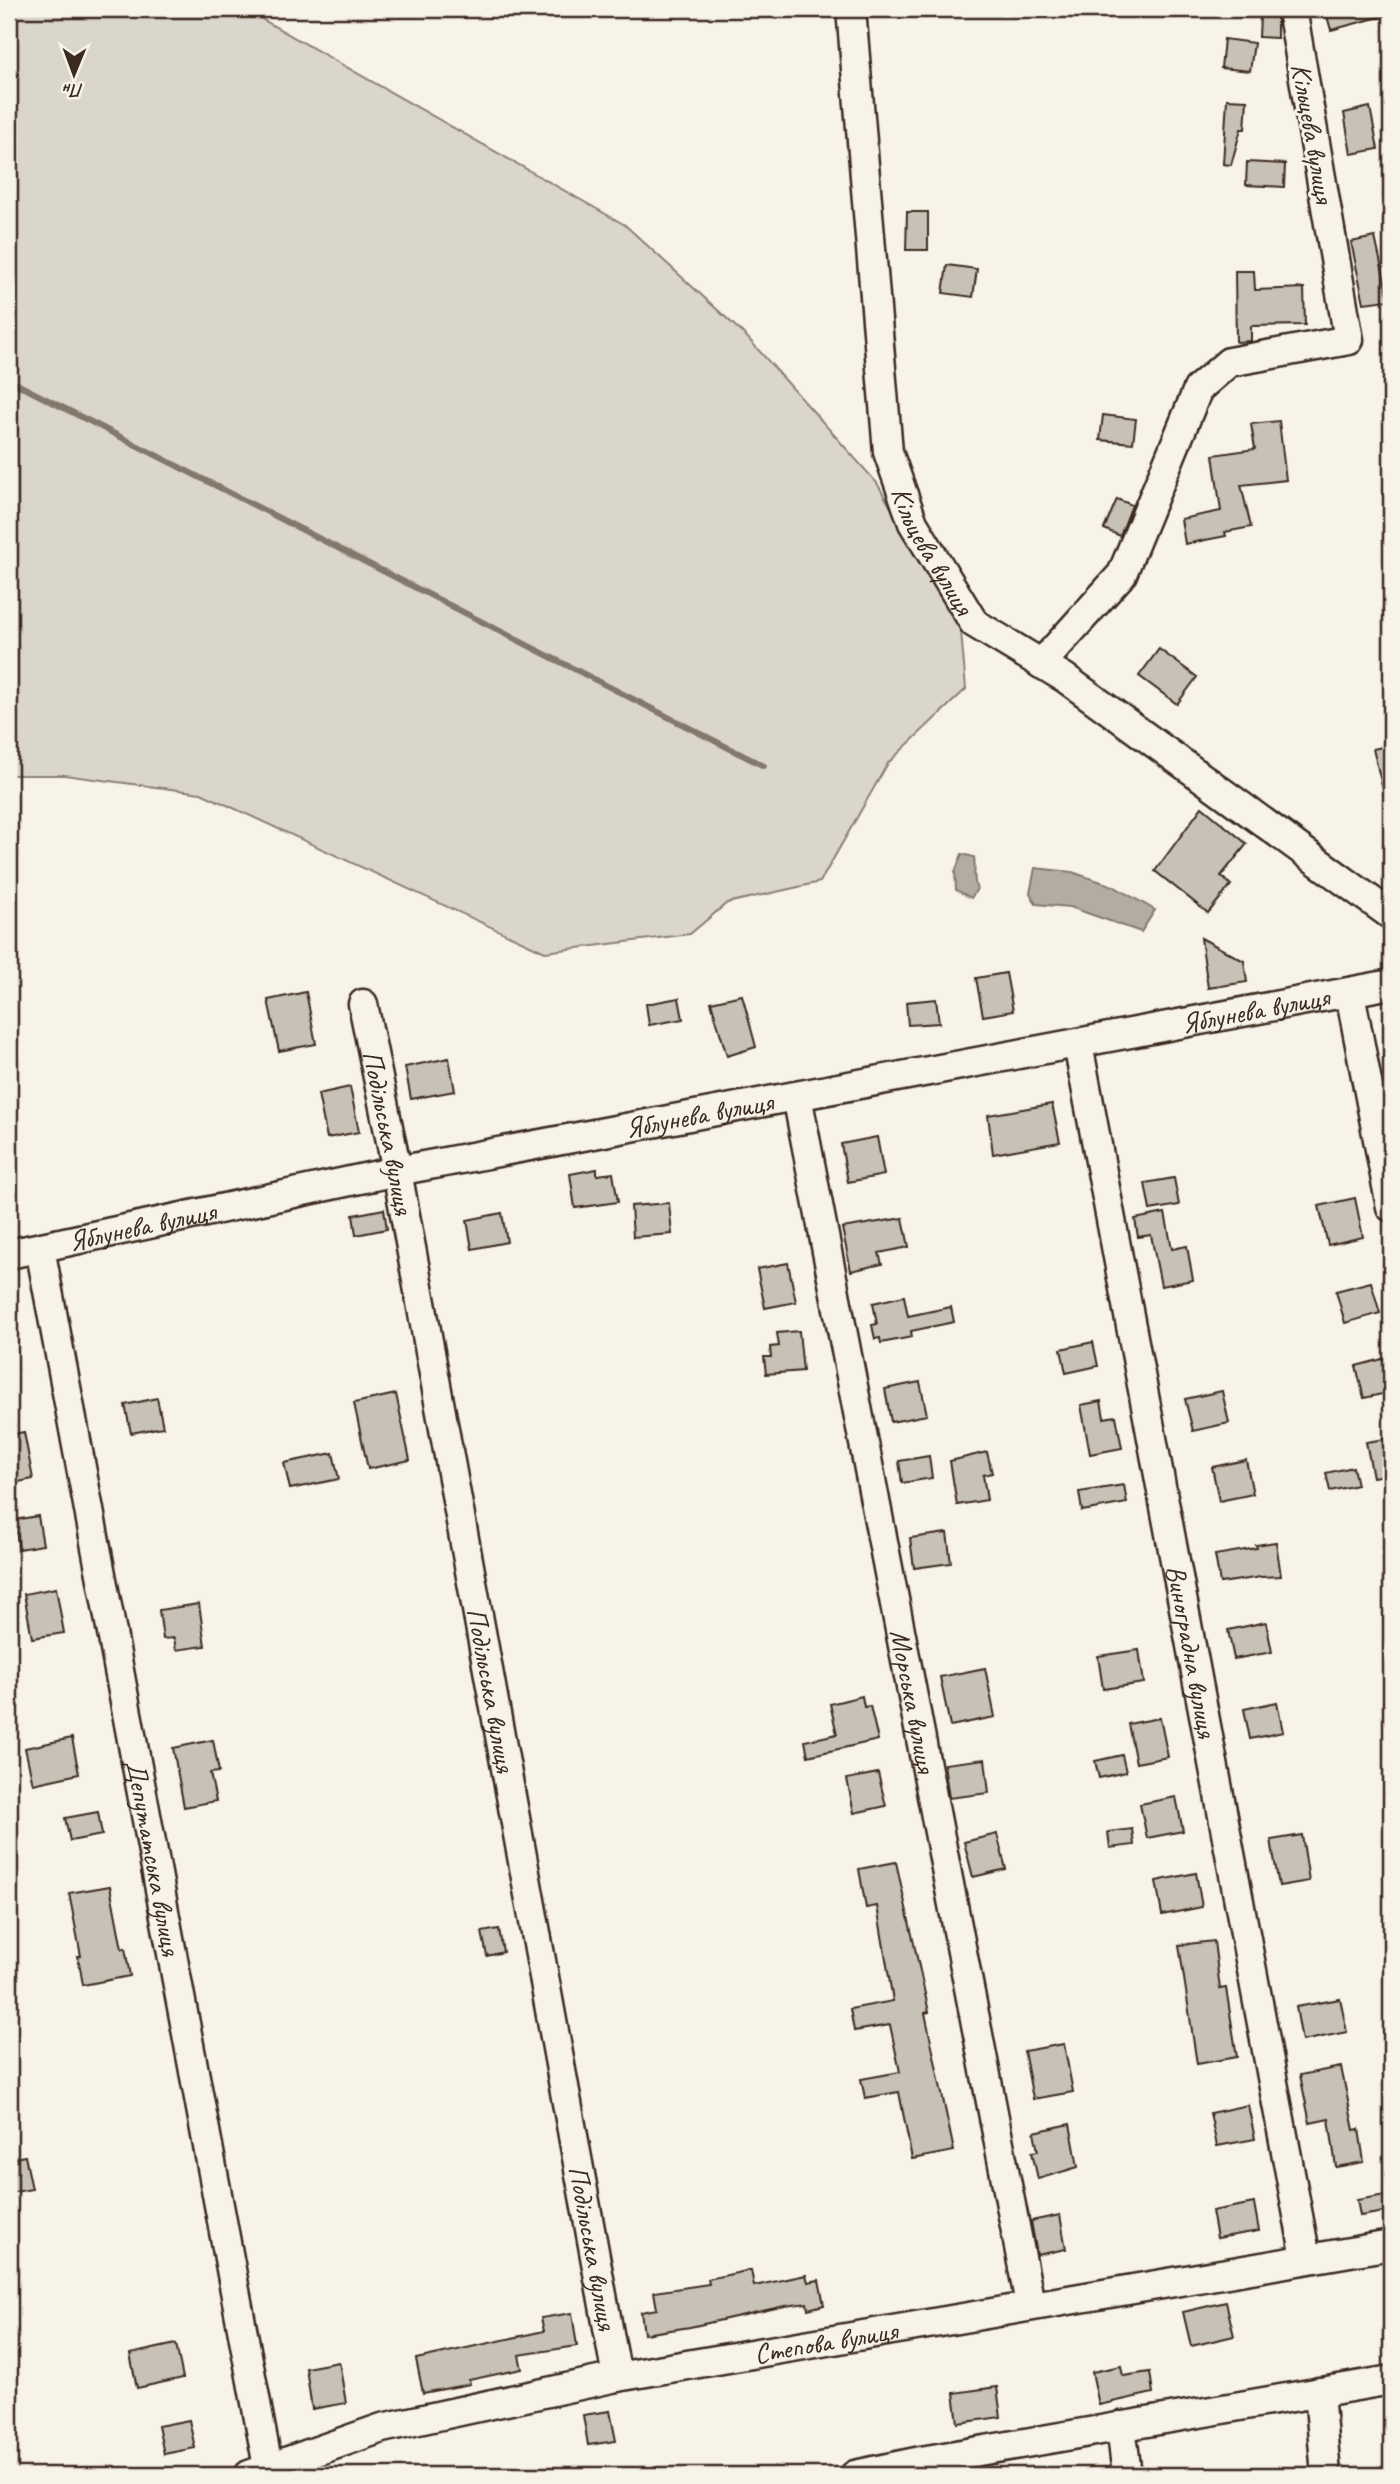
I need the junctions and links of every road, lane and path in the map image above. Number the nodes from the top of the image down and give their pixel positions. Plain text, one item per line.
1 (851, 9) edge
2 (1292, 9) edge
3 (1041, 664) junction
4 (1391, 915) edge
5 (1391, 984) edge
6 (1350, 993) junction
7 (363, 1003) dead end
8 (1078, 1044) junction
9 (797, 1096) junction
10 (397, 1171) junction
11 (1391, 1207) edge
12 (40, 1248) junction
13 (9, 1254) edge
14 (1391, 2245) edge
15 (1306, 2258) junction
16 (1030, 2305) junction
17 (617, 2376) junction
18 (1391, 2379) edge
19 (1319, 2392) junction
20 (1121, 2426) junction
21 (922, 2468) edge
22 (258, 2471) edge
23 (855, 2475) edge
24 (1127, 2475) edge
25 (1326, 2475) edge

1 - 3 street, Кільцева вулиця
2 - 3 street, Кільцева вулиця
3 - 4 street, Кільцева вулиця
5 - 6 street, Яблунева вулиця
6 - 8 street, Яблунева вулиця
6 - 11 street
7 - 10 street, Подільська вулиця
8 - 9 street, Яблунева вулиця
8 - 15 street, Виноградна вулиця
9 - 10 street, Яблунева вулиця
9 - 16 street, Морська вулиця
10 - 12 street, Яблунева вулиця
10 - 17 street, Подільська вулиця
12 - 13 street, Яблунева вулиця
12 - 22 street, Депутатська вулиця
14 - 15 street, Степова вулиця
15 - 16 street, Степова вулиця
16 - 17 street, Степова вулиця
17 - 22 street, Степова вулиця
18 - 19 street
19 - 20 street
19 - 25 street
20 - 21 street
20 - 24 street
21 - 23 street

